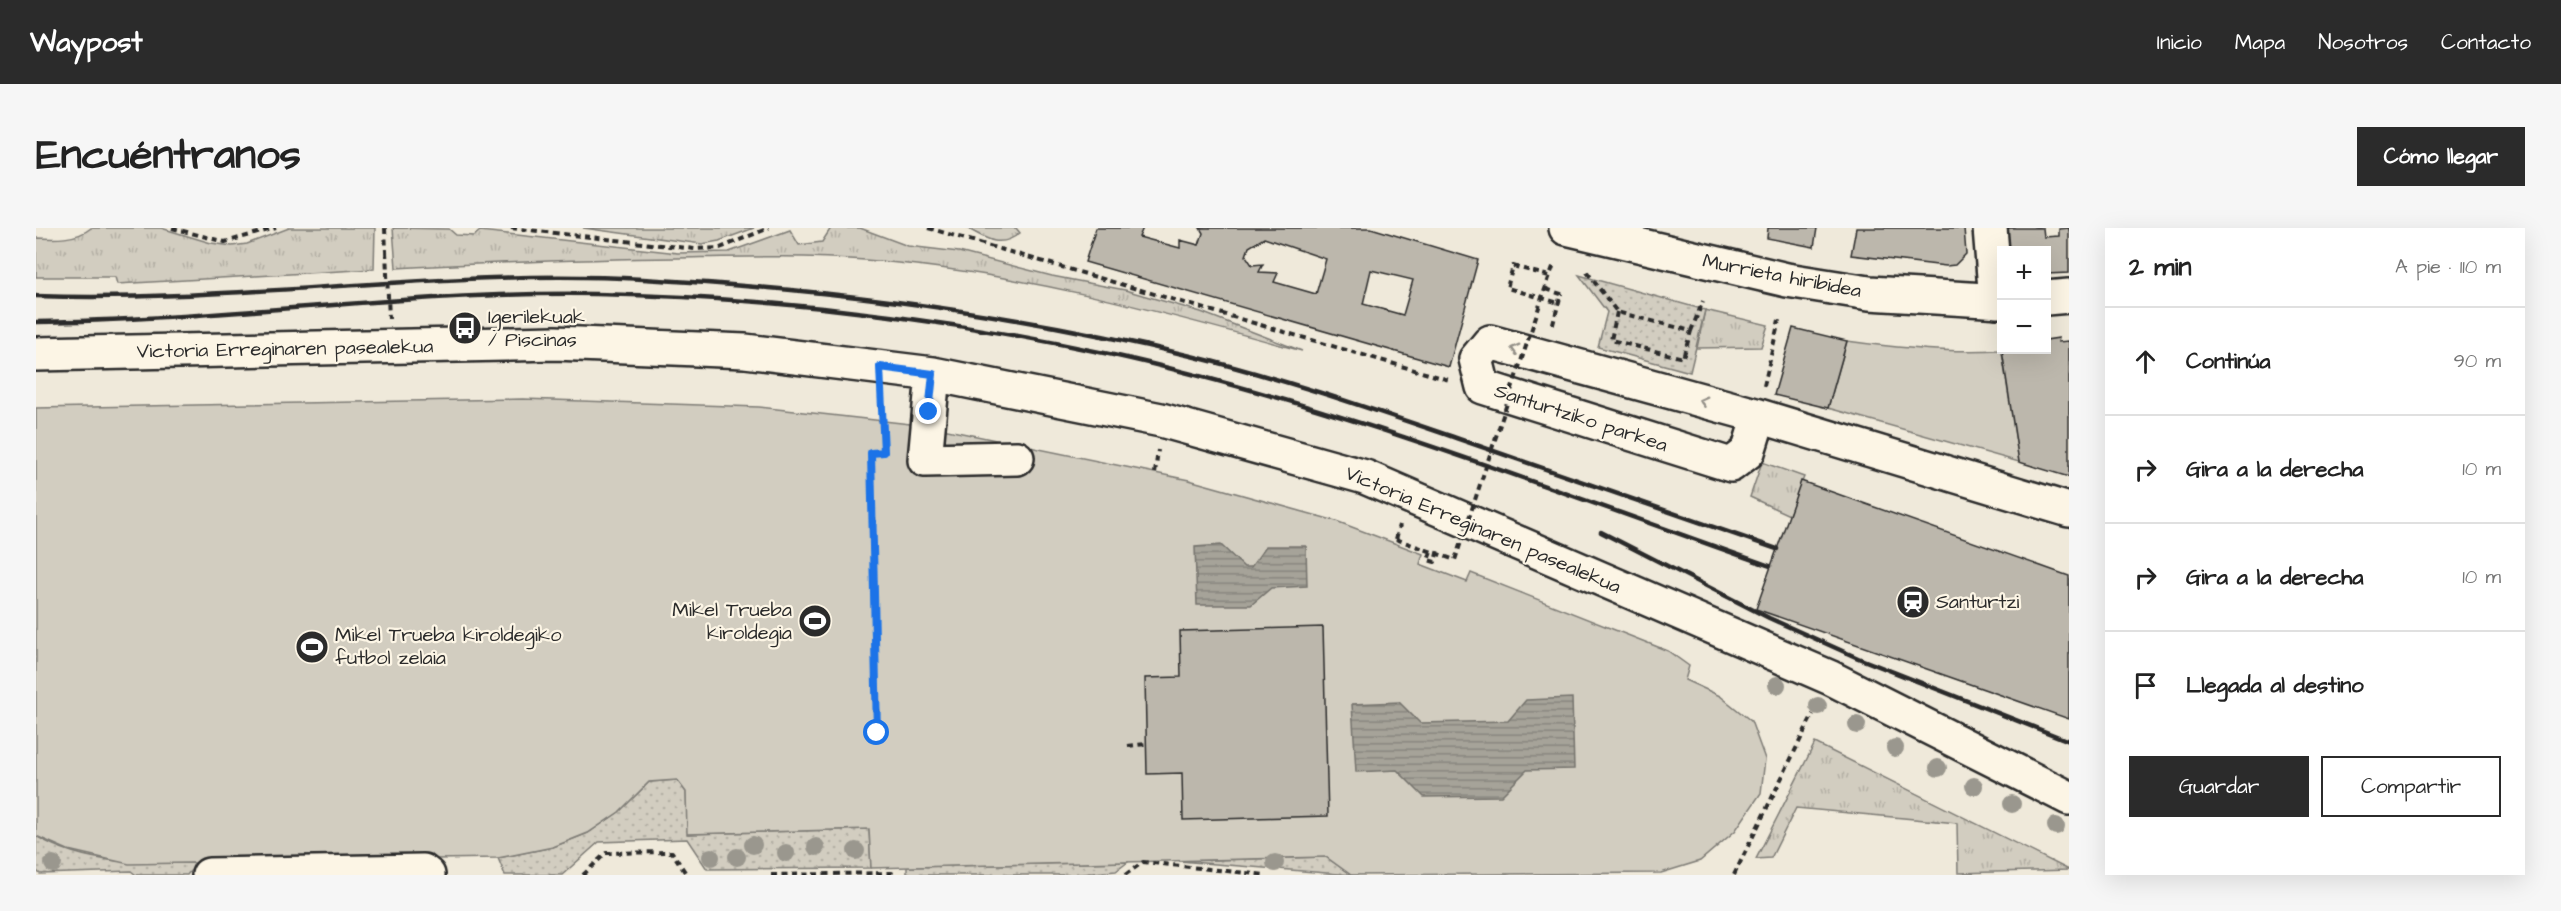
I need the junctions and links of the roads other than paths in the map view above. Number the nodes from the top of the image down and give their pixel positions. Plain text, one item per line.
1 (1566, 228) edge
2 (1990, 228) edge
3 (2069, 296) edge
4 (2051, 298) edge
5 (1999, 300) edge
6 (1997, 301) edge
7 (36, 354) edge
8 (933, 374) junction
9 (1761, 403) junction
10 (1017, 458) dead end
11 (2069, 510) edge
12 (2069, 798) edge
13 (209, 875) edge
14 (428, 875) edge

1 - 6 street, Murrieta hiribidea
2 - 5 street
3 - 4 street
7 - 8 street, Victoria Erreginaren pasealekua
8 - 10 street
8 - 12 street, Victoria Erreginaren pasealekua
9 -> 9 street, Santurtziko parkea
9 - 11 street, Santurtziko parkea
13 - 14 street

